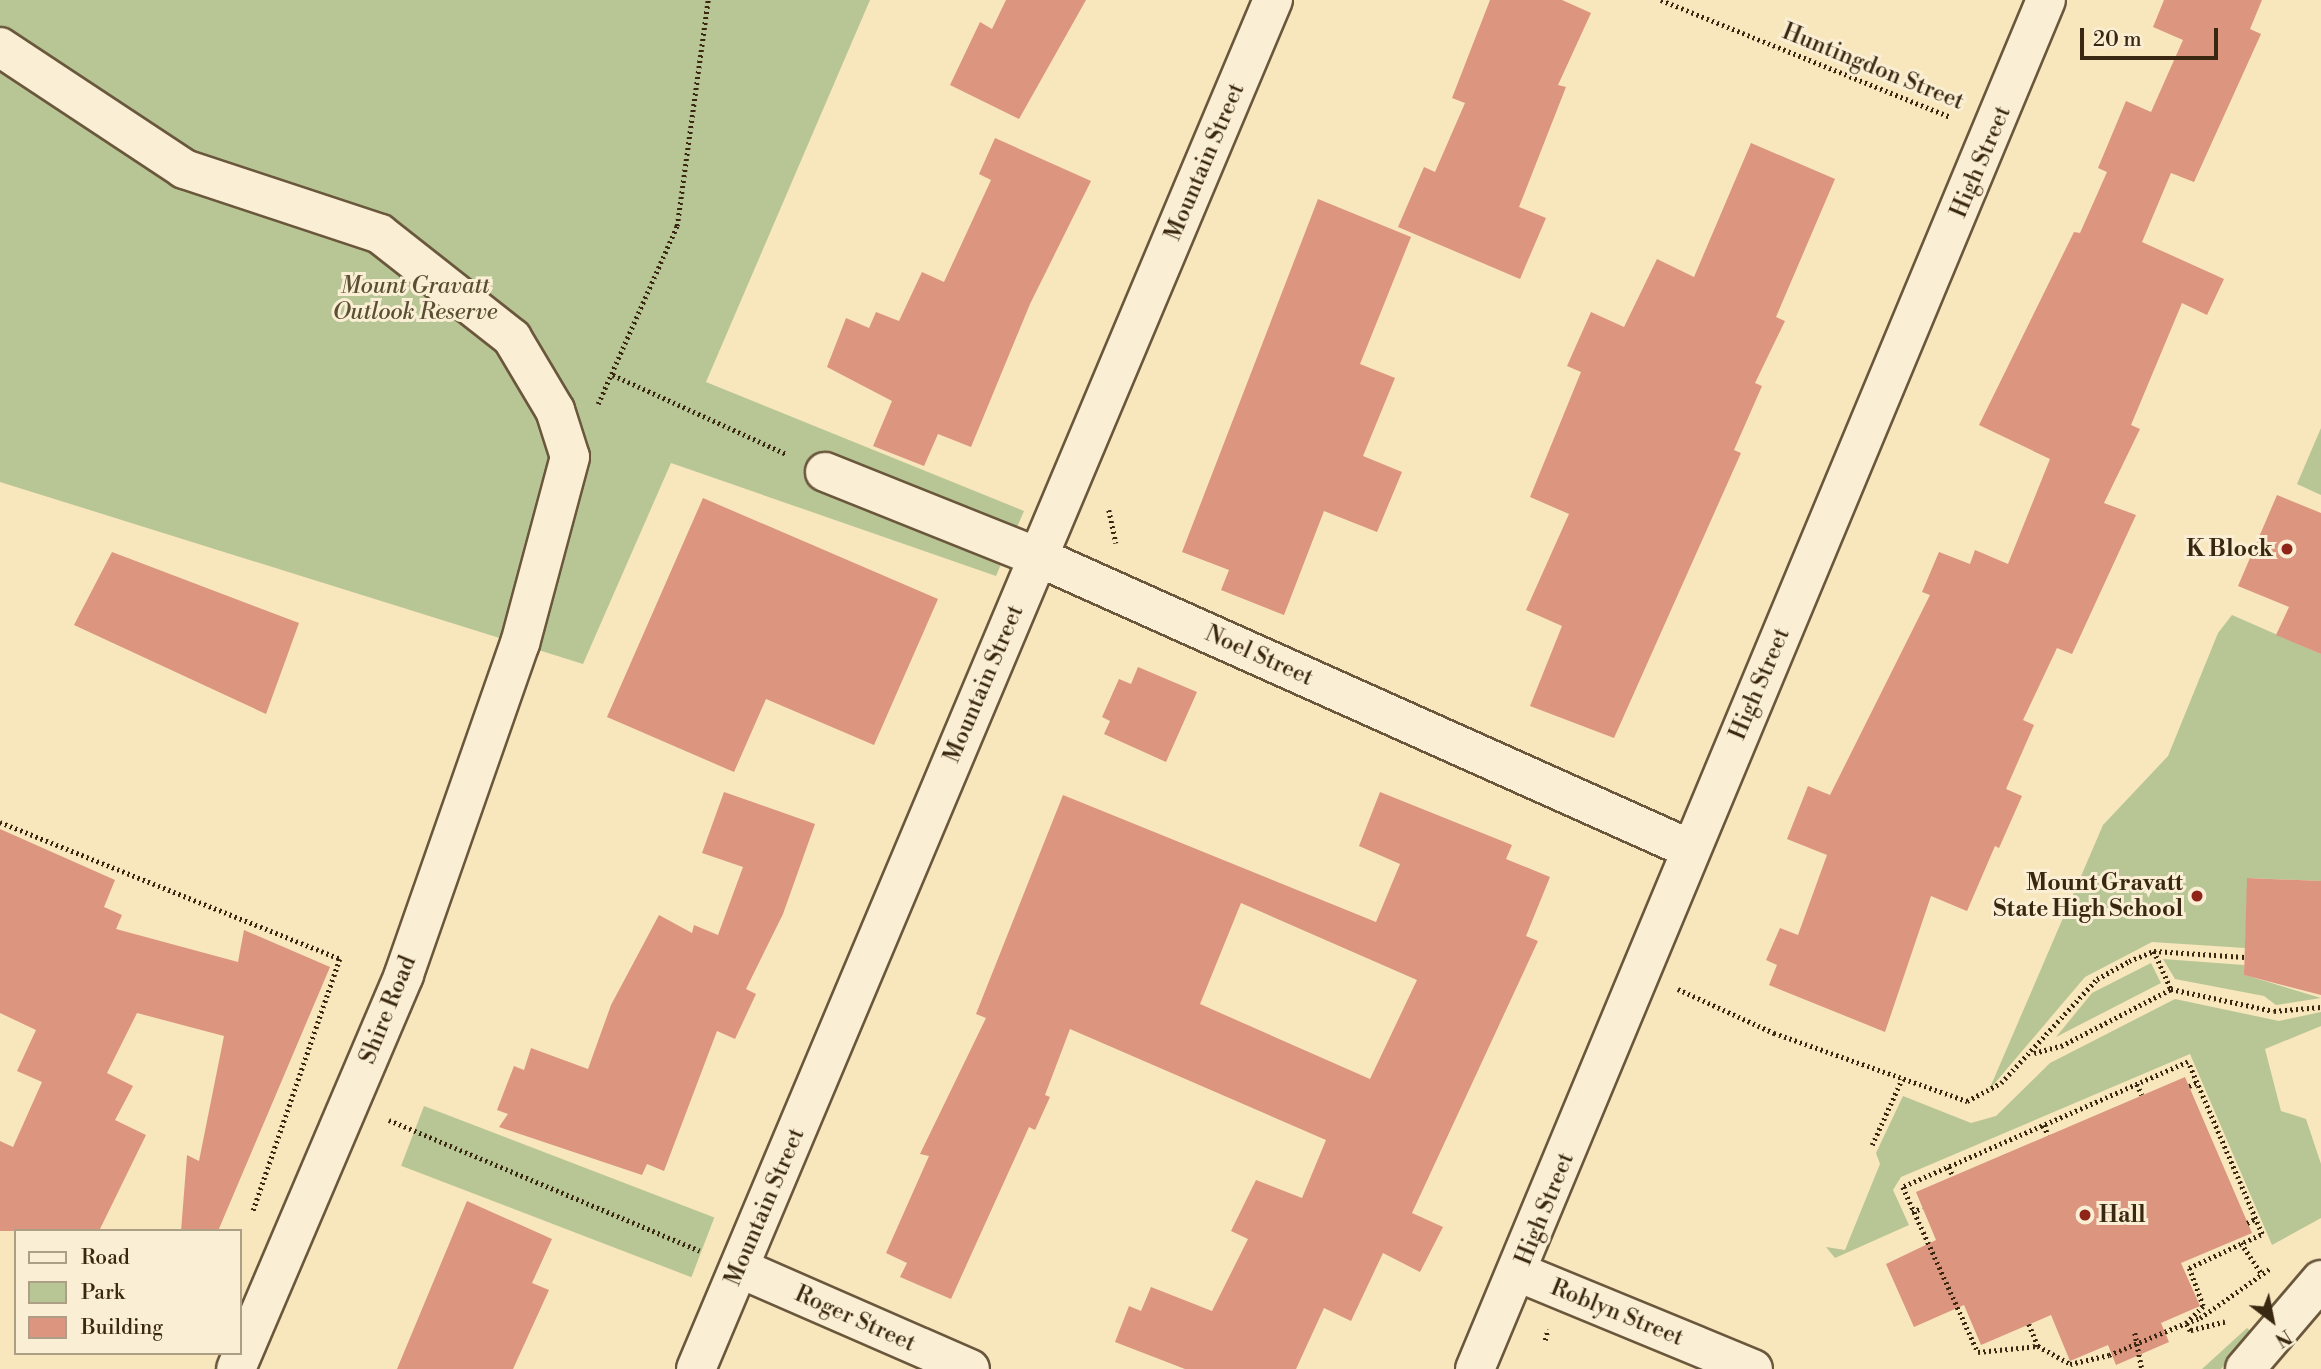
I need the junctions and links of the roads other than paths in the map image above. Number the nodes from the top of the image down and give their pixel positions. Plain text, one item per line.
1 (1273, 0) edge
2 (2046, 0) edge
3 (0, 47) edge
4 (825, 472) road end
5 (1038, 557) junction
6 (1690, 849) junction
7 (739, 1268) junction
8 (1520, 1273) junction
9 (2321, 1280) edge
10 (242, 1355) edge
11 (696, 1369) edge
12 (970, 1369) edge
13 (1475, 1369) edge
14 (1753, 1369) edge
15 (2245, 1369) edge

1 - 5 street, Mountain Street
2 - 6 street, High Street
3 - 10 street, Shire Road
4 - 5 street, Noel Street
5 - 6 street, Noel Street
5 - 7 street, Mountain Street
6 - 8 street, High Street
7 - 11 street, Mountain Street
7 - 12 street, Roger Street
8 - 13 street, High Street
8 - 14 street, Roblyn Street
9 - 15 street

